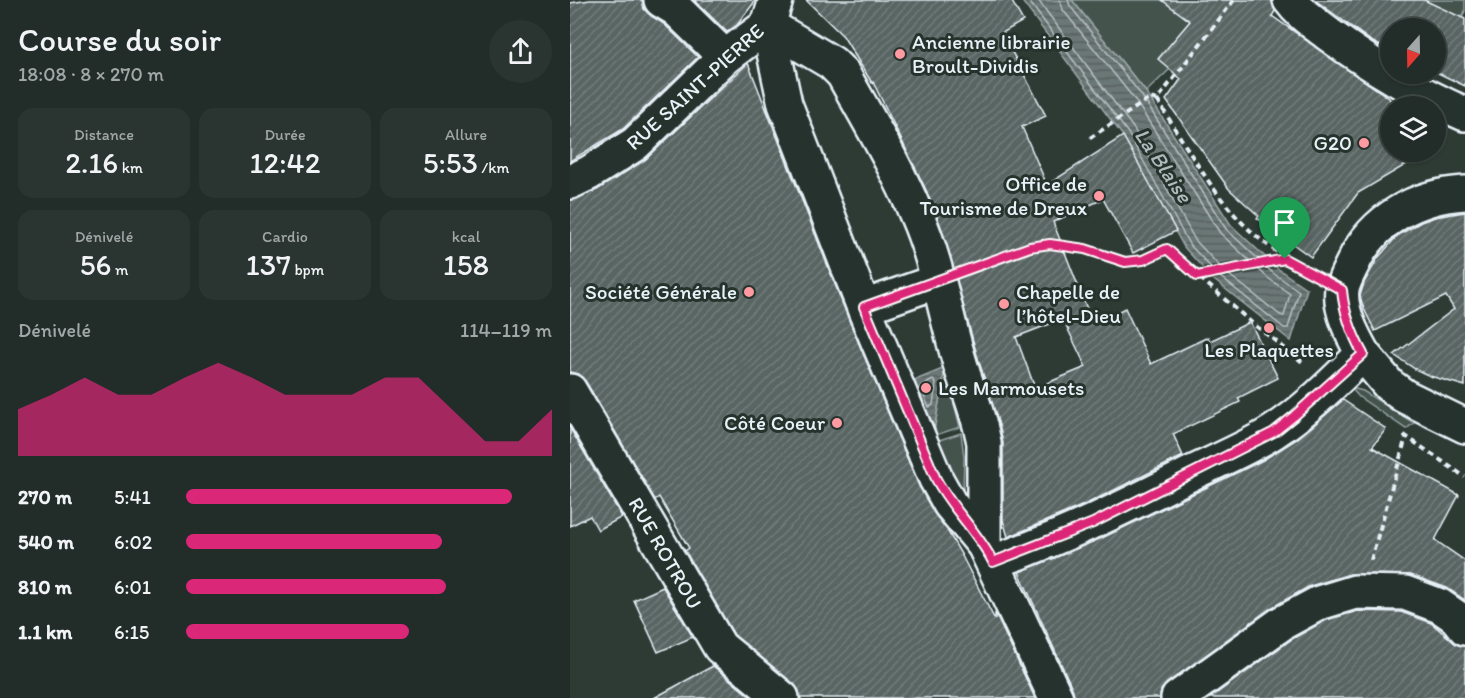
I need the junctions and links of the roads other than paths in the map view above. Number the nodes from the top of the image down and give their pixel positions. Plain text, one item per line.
1 (661, 0) edge
2 (1290, 0) edge
3 (772, 12) edge
4 (725, 57) junction
5 (1465, 114) edge
6 (570, 182) edge
7 (1465, 193) edge
8 (938, 281) junction
9 (864, 307) junction
10 (1363, 354) junction
11 (570, 391) edge
12 (1465, 426) edge
13 (989, 554) junction
14 (1465, 628) edge
15 (782, 698) edge
16 (1056, 698) edge
17 (1178, 698) edge

1 - 4 street
2 - 5 street
3 - 4 street, RUE SAINT-PIERRE
3 - 8 street
3 - 9 street
4 - 6 street, RUE SAINT-PIERRE
7 - 10 street
8 - 9 street
8 - 13 street
9 - 13 street
10 - 12 street
10 - 13 street
11 - 15 street, RUE ROTROU
13 - 16 street
14 - 17 street

